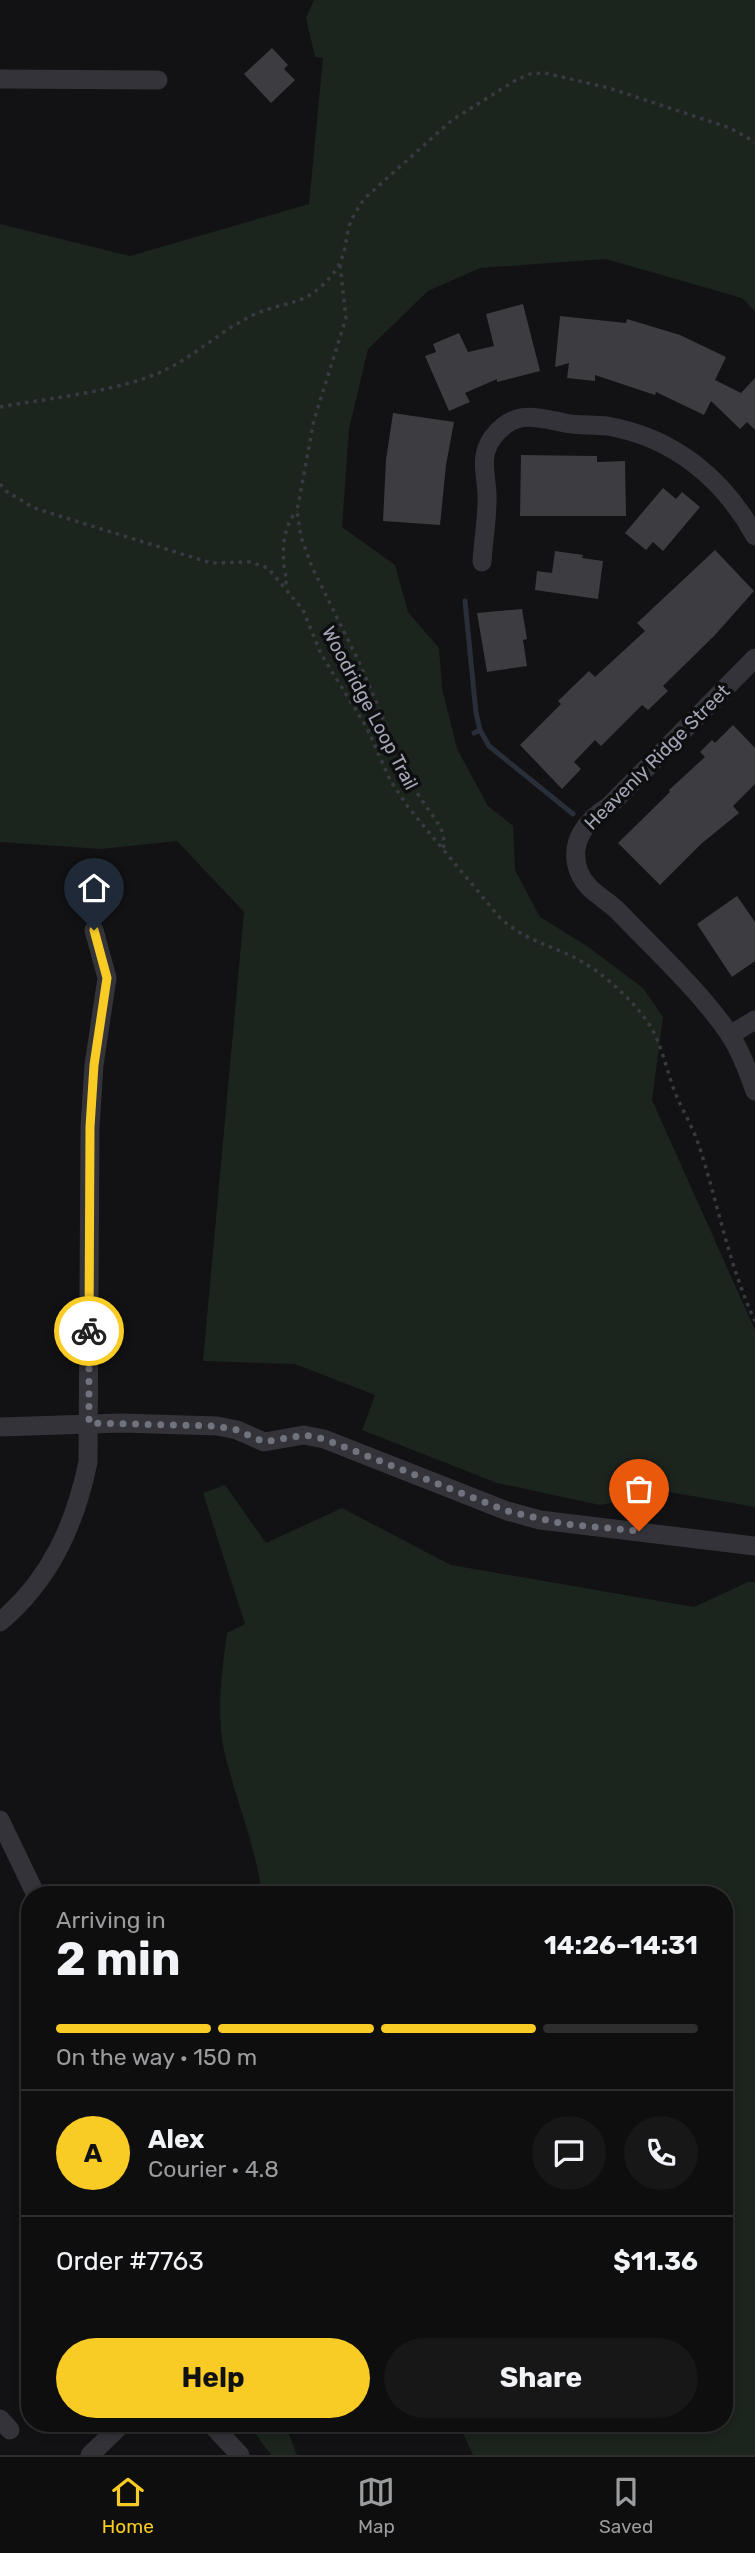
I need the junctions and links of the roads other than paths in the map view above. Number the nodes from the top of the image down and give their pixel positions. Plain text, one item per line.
1 (0, 79) edge
2 (158, 80) dead end
3 (755, 536) edge
4 (482, 562) dead end
5 (755, 659) edge
6 (94, 930) dead end
7 (755, 1020) edge
8 (730, 1035) junction
9 (755, 1091) edge
10 (89, 1423) junction
11 (0, 1427) edge
12 (755, 1546) edge
13 (0, 1622) edge
14 (0, 1820) edge
15 (32, 1886) edge
16 (114, 2432) edge
17 (218, 2432) edge
18 (90, 2455) edge
19 (240, 2455) edge

1 - 2 street
3 - 4 street
5 - 8 street, Heavenly Ridge Street
6 - 10 street
7 - 8 street
8 - 9 street, Heavenly Ridge Street
10 - 11 street
10 - 12 street
10 - 13 street
14 - 15 street
16 - 18 street
17 - 19 street

